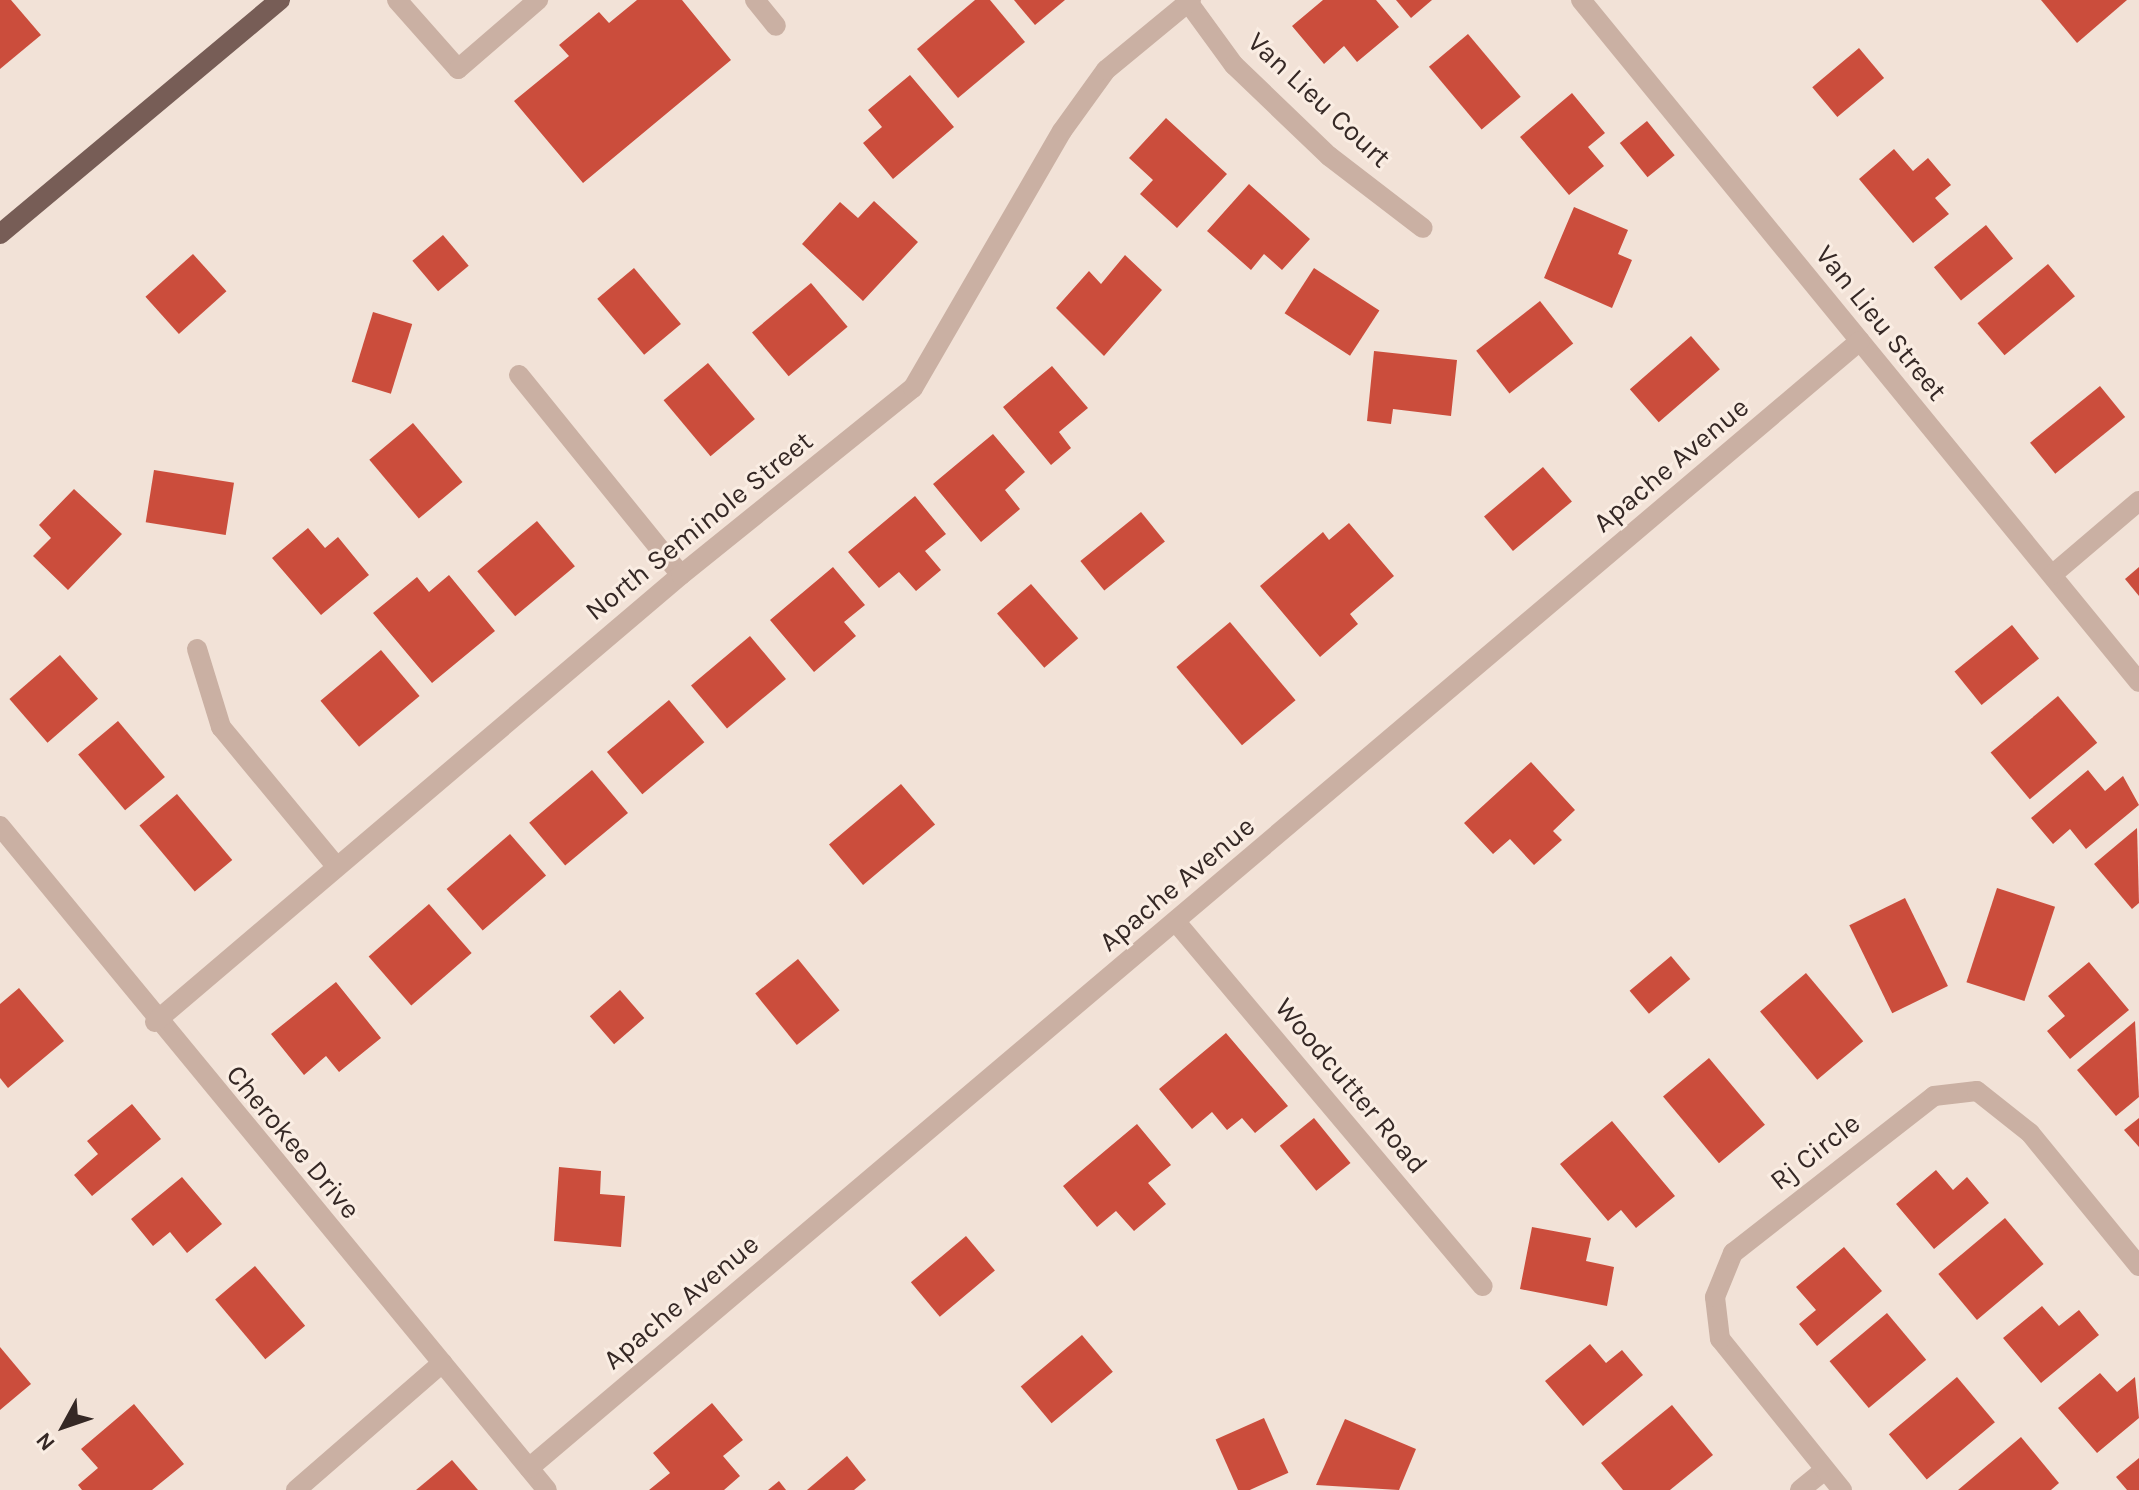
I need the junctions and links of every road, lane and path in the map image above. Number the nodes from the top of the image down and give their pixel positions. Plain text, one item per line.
1 (280, 0) edge
2 (397, 0) edge
3 (538, 0) edge
4 (755, 0) edge
5 (1581, 0) edge
6 (1190, 1) edge
7 (776, 26) dead end
8 (1423, 228) dead end
9 (0, 234) edge
10 (1860, 341) junction
11 (519, 375) dead end
12 (2139, 501) edge
13 (681, 575) junction
14 (2052, 575) junction
15 (197, 649) dead end
16 (2139, 682) edge
17 (0, 826) edge
18 (335, 865) junction
19 (1176, 922) junction
20 (155, 1022) junction
21 (2139, 1266) edge
22 (1482, 1286) dead end
23 (442, 1363) junction
24 (529, 1468) junction
25 (1825, 1470) junction
26 (296, 1490) edge
27 (547, 1490) edge
28 (1800, 1490) edge
29 (1842, 1490) edge

1 - 9 main road
2 - 3 street
4 - 7 street
5 - 10 street, Van Lieu Street
6 - 8 street, Van Lieu Court
6 - 13 street, North Seminole Street
10 - 14 street, Van Lieu Street
10 - 19 street, Apache Avenue
11 - 13 street
12 - 14 street
13 - 18 street, North Seminole Street
14 - 16 street, Van Lieu Street
15 - 18 street
17 - 20 street, Cherokee Drive
18 - 20 street, North Seminole Street
19 - 22 street, Woodcutter Road
19 - 24 street, Apache Avenue
20 - 23 street, Cherokee Drive
21 - 25 street, Rj Circle
23 - 24 street, Cherokee Drive
23 - 26 street
24 - 27 street, Cherokee Drive
25 - 28 street
25 - 29 street, Rj Circle

